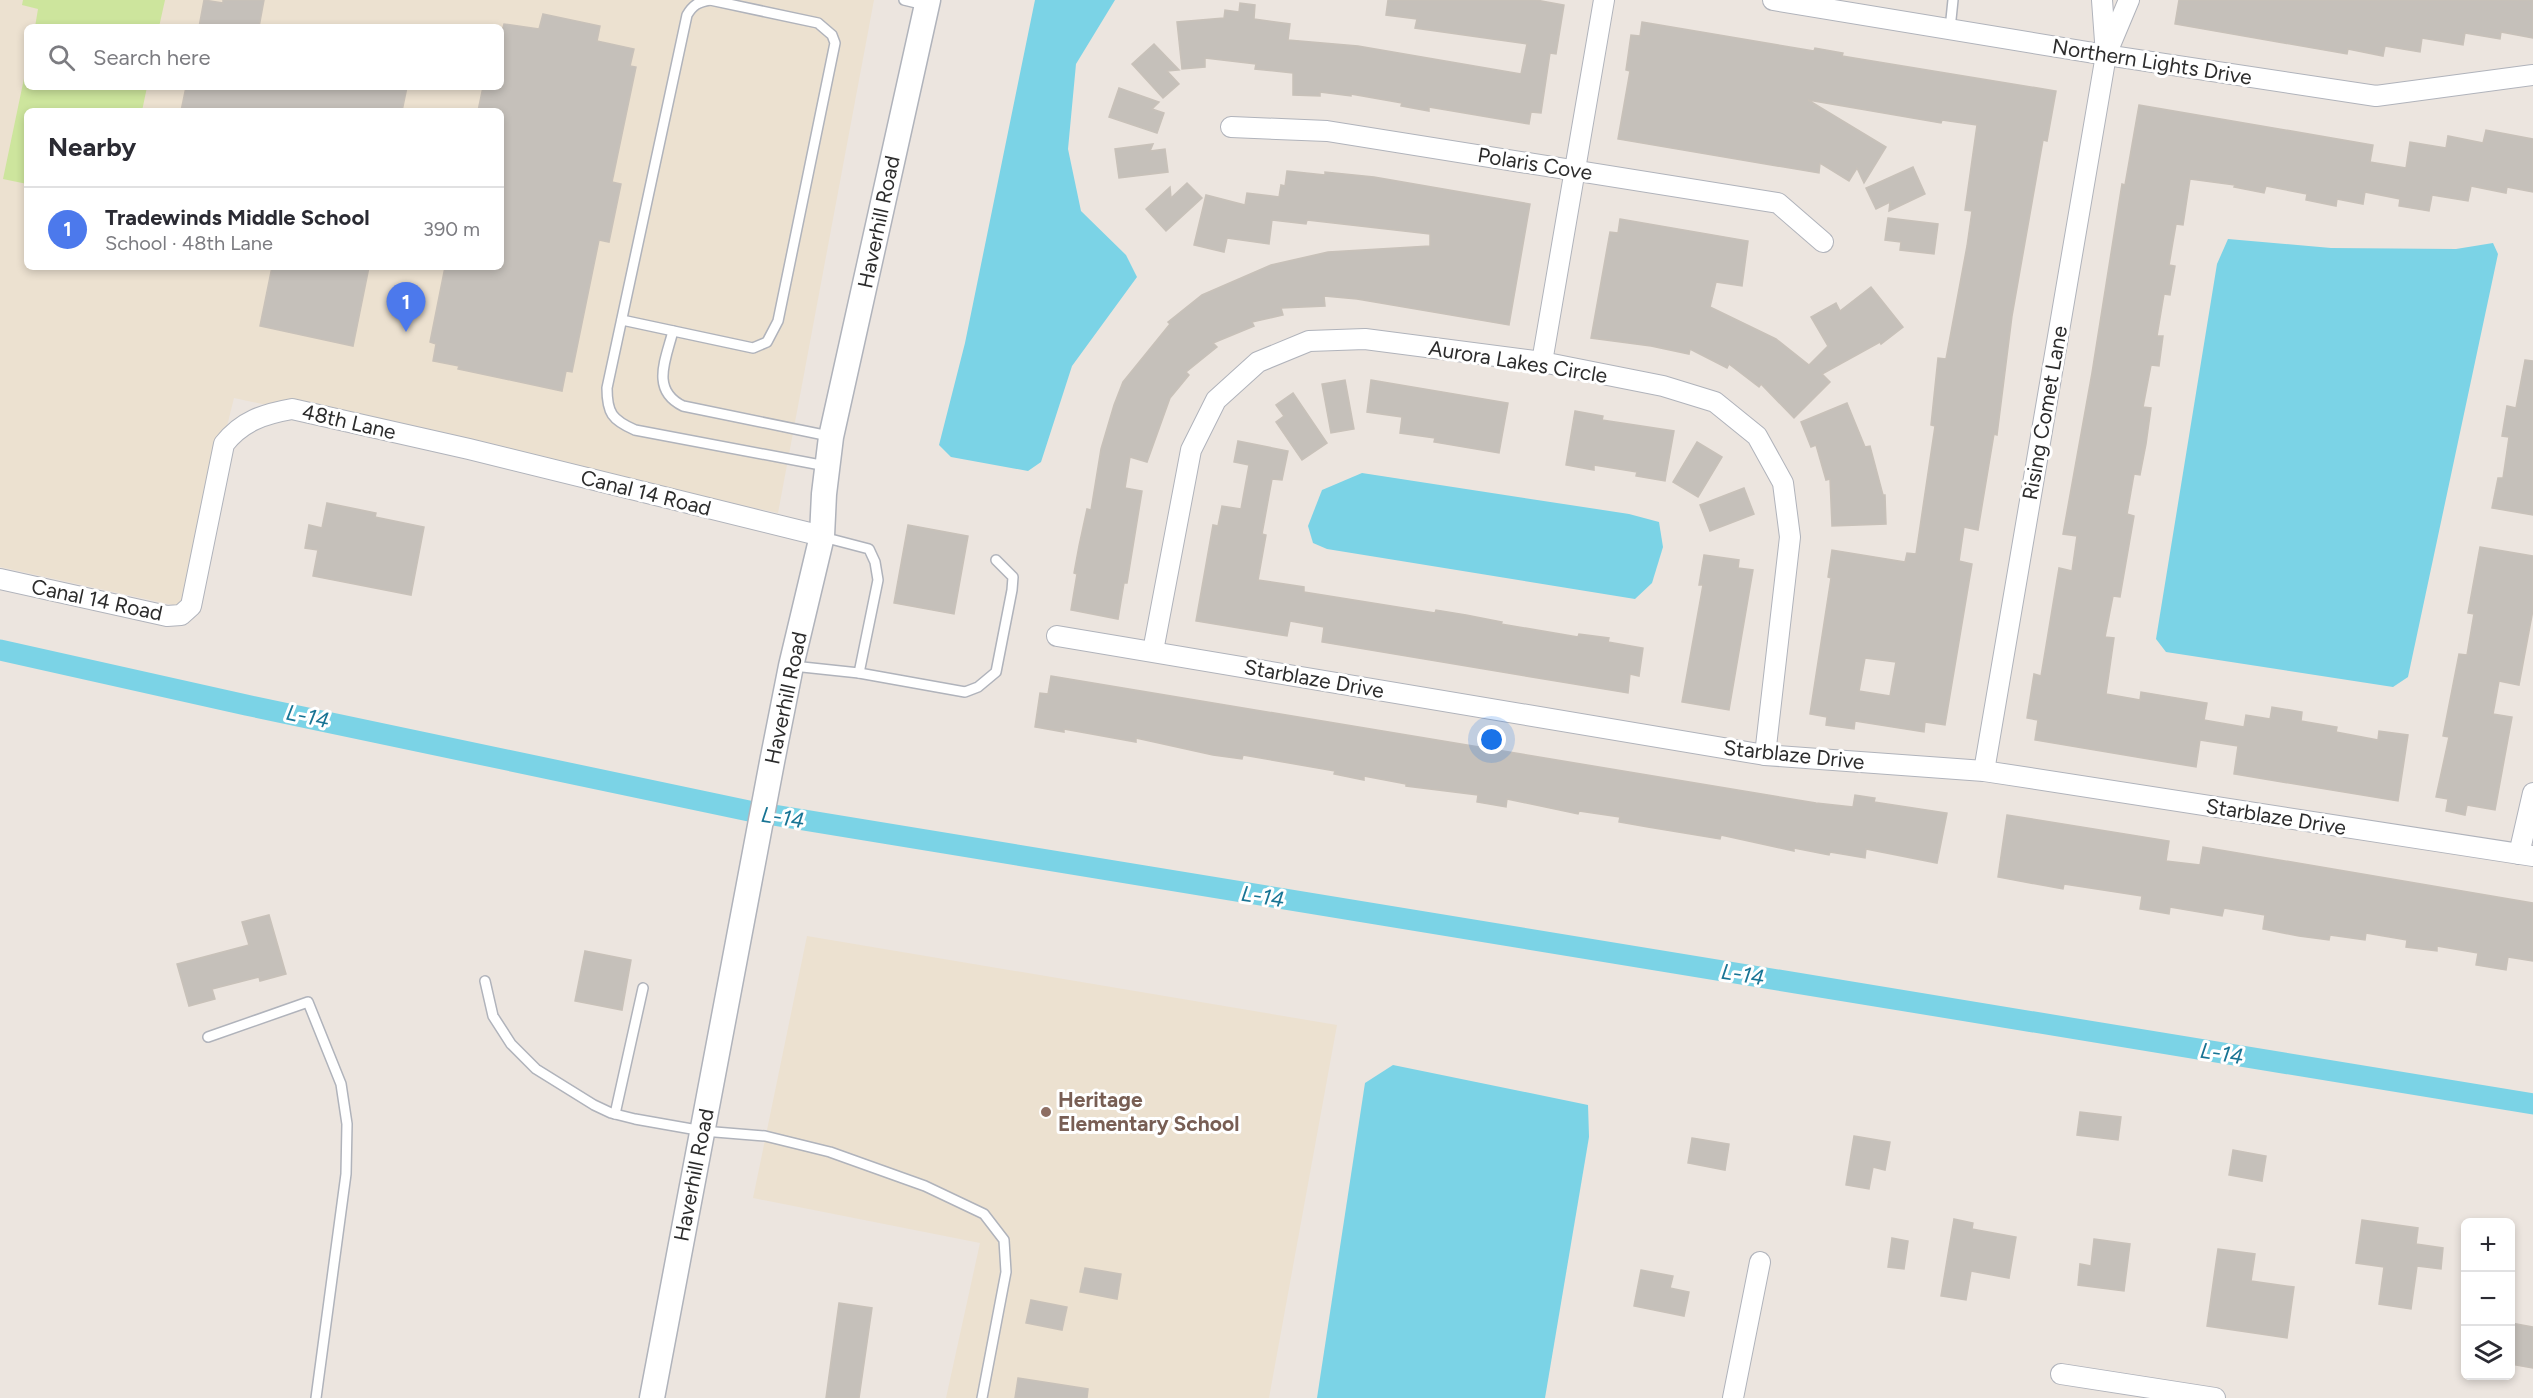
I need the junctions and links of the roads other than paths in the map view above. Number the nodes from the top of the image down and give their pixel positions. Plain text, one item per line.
1 (710, 0) edge
2 (1604, 0) edge
3 (1773, 0) edge
4 (1953, 0) edge
5 (2102, 0) edge
6 (2129, 0) edge
7 (920, 2) edge
8 (1806, 3) edge
9 (1950, 28) junction
10 (2106, 56) junction
11 (2533, 75) edge
12 (1232, 127) dead end
13 (1576, 170) junction
14 (1824, 242) dead end
15 (622, 320) junction
16 (673, 331) junction
17 (1542, 362) junction
18 (831, 437) junction
19 (470, 449) joint
20 (828, 466) junction
21 (822, 536) junction
22 (996, 560) dead end
23 (0, 579) edge
24 (191, 606) joint
25 (1057, 636) dead end
26 (1153, 651) junction
27 (791, 666) junction
28 (859, 673) junction
29 (1765, 755) junction
30 (1984, 771) junction
31 (2533, 793) edge
32 (2526, 855) edge
33 (485, 981) dead end
34 (643, 987) dead end
35 (208, 1036) dead end
36 (615, 1114) junction
37 (703, 1131) junction
38 (1760, 1262) dead end
39 (2061, 1374) dead end
40 (316, 1398) edge
41 (652, 1398) edge
42 (982, 1398) edge
43 (1733, 1398) edge
44 (2215, 1398) edge

1 - 15 lane
1 - 16 lane
2 - 13 street
3 - 8 street, Northern Lights Drive
4 - 9 lane
5 - 10 street, Rising Comet Lane
6 - 10 street, Rising Comet Lane
7 - 18 street, Haverhill Road
8 - 9 street, Northern Lights Drive
9 - 10 street, Northern Lights Drive
10 - 11 street, Northern Lights Drive
10 - 30 street, Rising Comet Lane
12 - 13 street, Polaris Cove
13 - 14 street, Polaris Cove
13 - 17 street
15 - 16 lane
15 - 20 lane
16 - 18 lane
17 - 26 street, Aurora Lakes Circle
17 - 29 street, Aurora Lakes Circle
18 - 20 street, Haverhill Road
19 - 21 street, Canal 14 Road
19 - 24 street, 48th Lane
20 - 21 street, Haverhill Road
21 - 27 street, Haverhill Road
21 - 28 lane
22 - 28 lane
23 - 24 street, Canal 14 Road
25 - 26 street, Starblaze Drive
26 - 29 street, Starblaze Drive
27 - 28 lane
27 - 37 street, Haverhill Road
29 - 30 street, Starblaze Drive
30 - 32 street, Starblaze Drive
31 - 32 street
33 - 36 lane
34 - 36 lane
35 - 40 lane
36 - 37 lane
37 - 41 street, Haverhill Road
37 - 42 lane
38 - 43 street
39 - 44 street

